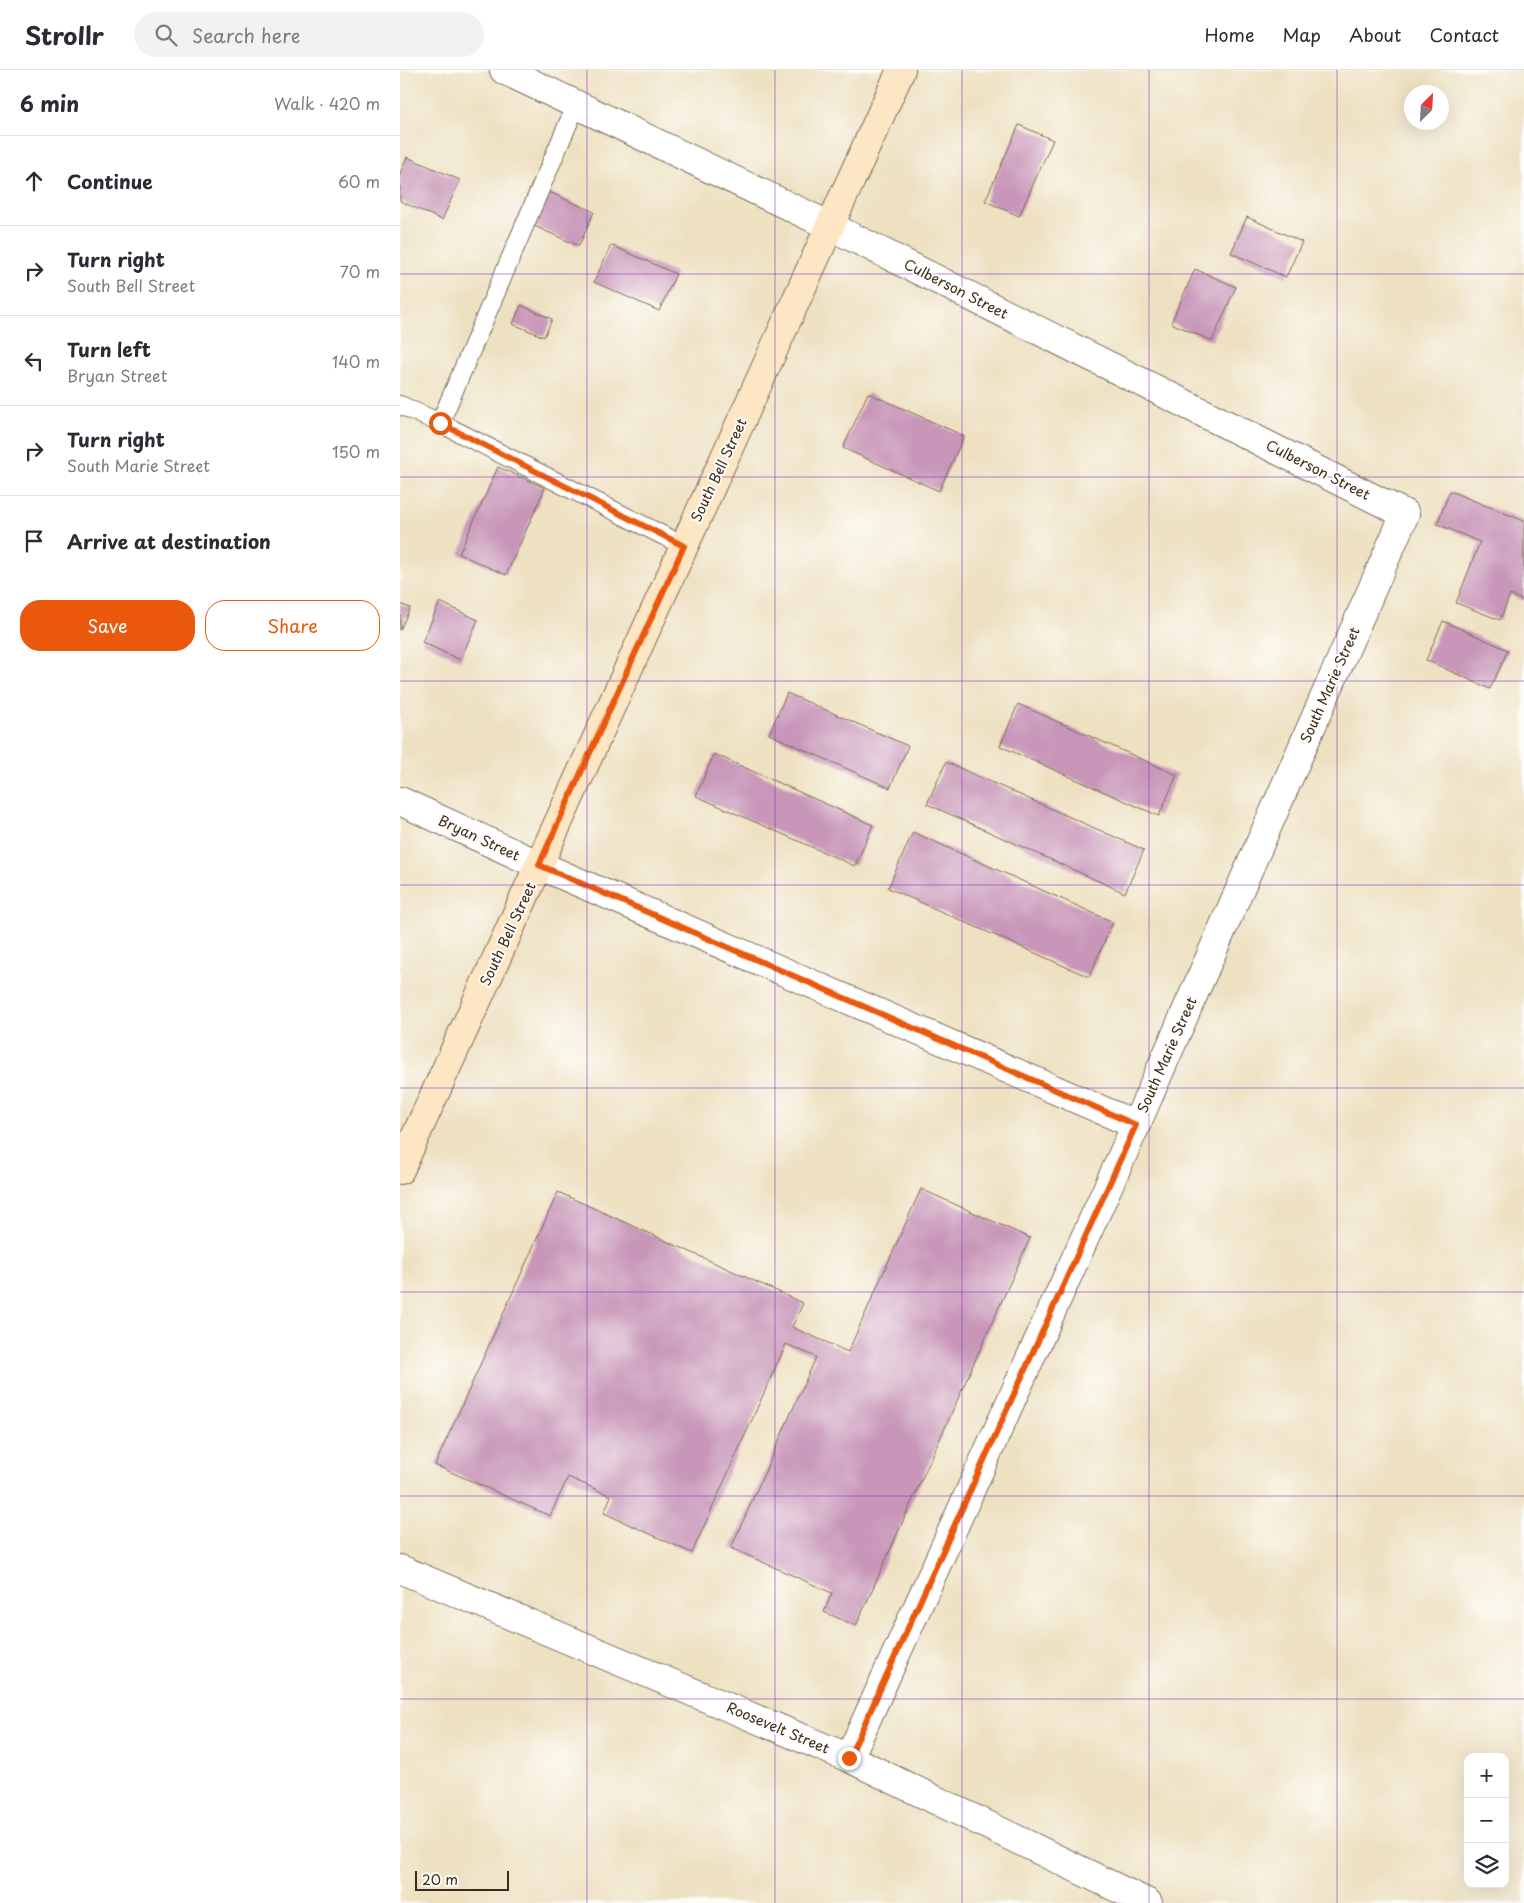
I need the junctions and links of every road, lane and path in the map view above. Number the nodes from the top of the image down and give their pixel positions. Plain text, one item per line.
1 (504, 70) edge
2 (901, 70) edge
3 (576, 105) junction
4 (830, 226) junction
5 (400, 406) edge
6 (440, 423) junction
7 (1405, 514) joint
8 (684, 546) junction
9 (400, 801) edge
10 (539, 865) junction
11 (1136, 1125) junction
12 (400, 1170) edge
13 (400, 1569) edge
14 (849, 1758) junction
15 (1148, 1903) edge

1 - 3 street, Culberson Street
2 - 4 main road, South Bell Street
3 - 4 street, Culberson Street
3 - 6 lane
4 - 7 street, Culberson Street
4 - 8 main road, South Bell Street
5 - 6 lane
6 - 8 lane
7 - 11 street, South Marie Street
8 - 10 main road, South Bell Street
9 - 10 street, Bryan Street
10 - 11 street, Bryan Street
10 - 12 main road, South Bell Street
11 - 14 street, South Marie Street
13 - 14 street, Roosevelt Street
14 - 15 street, Roosevelt Street

